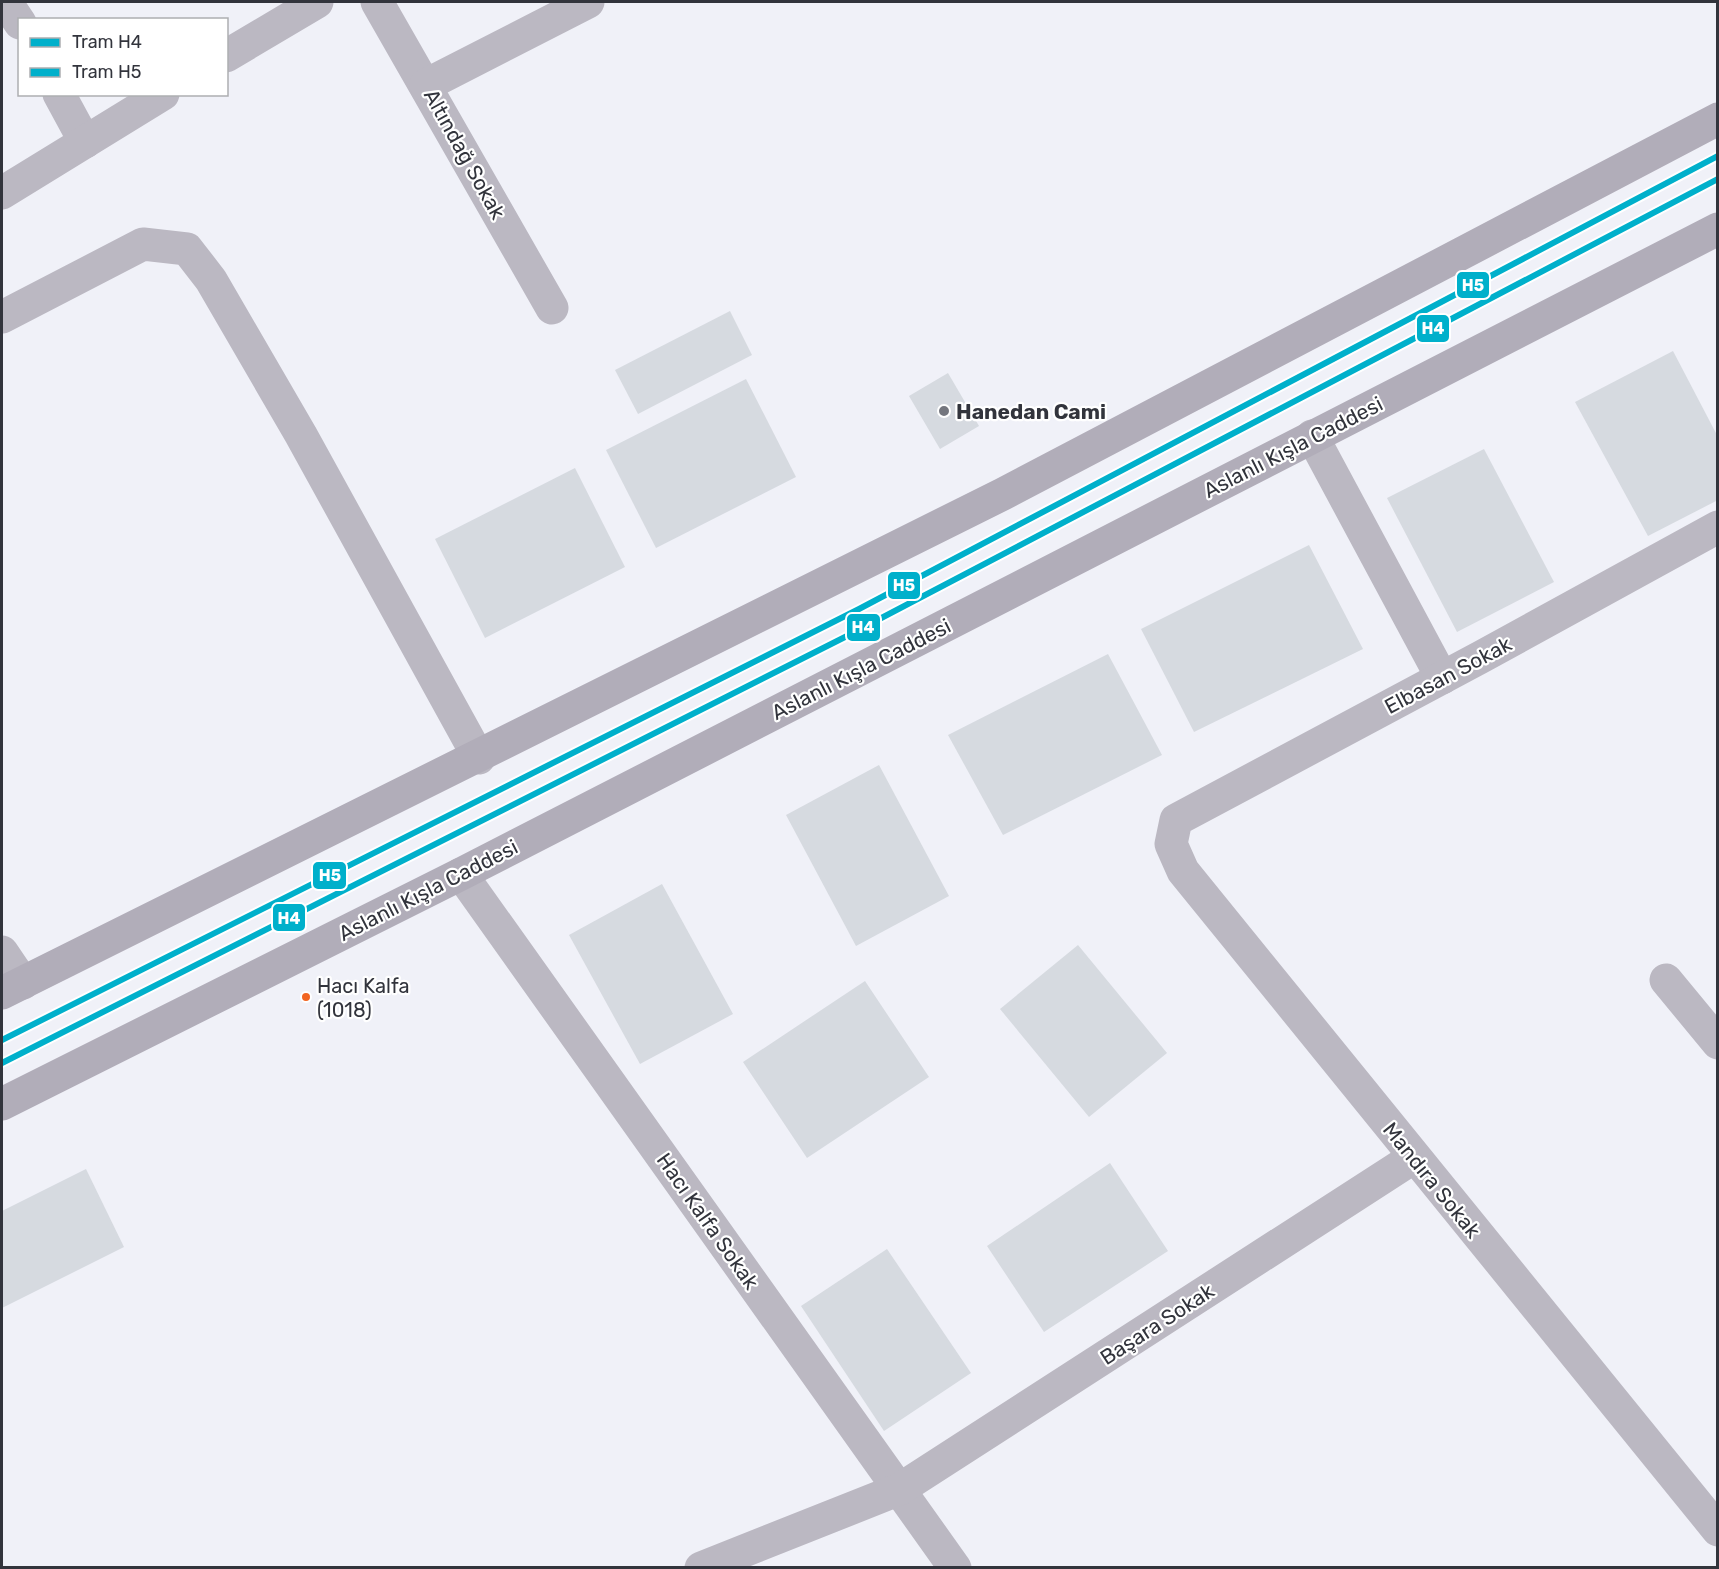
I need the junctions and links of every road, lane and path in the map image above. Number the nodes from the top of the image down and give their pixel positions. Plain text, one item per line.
1 (6, 2) edge
2 (317, 2) edge
3 (377, 2) edge
4 (588, 2) edge
5 (18, 20) edge
6 (228, 55) edge
7 (426, 85) junction
8 (60, 96) edge
9 (160, 96) edge
10 (1718, 119) edge
11 (86, 142) junction
12 (2, 193) edge
13 (1718, 229) edge
14 (552, 308) dead end
15 (2, 316) edge
16 (1312, 436) junction
17 (1718, 527) edge
18 (1442, 678) junction
19 (479, 758) junction
20 (1176, 820) joint
21 (461, 874) junction
22 (2, 952) edge
23 (1666, 980) dead end
24 (12, 988) edge
25 (1718, 1042) edge
26 (2, 1104) edge
27 (1413, 1158) junction
28 (900, 1489) junction
29 (1718, 1530) edge
30 (701, 1568) edge
31 (955, 1568) edge

1 - 5 street
2 - 6 street
3 - 7 street, Altındağ Sokak
4 - 7 street
7 - 14 street, Altındağ Sokak
8 - 11 street
9 - 11 street
10 - 19 main road
11 - 12 street
13 - 16 main road, Aslanlı Kışla Caddesi
15 - 19 street
16 - 18 street
16 - 21 main road, Aslanlı Kışla Caddesi
17 - 18 street, Elbasan Sokak
18 - 20 street, Elbasan Sokak
19 - 24 main road
20 - 27 street, Mandıra Sokak
21 - 26 main road, Aslanlı Kışla Caddesi
21 - 28 street, Hacı Kalfa Sokak
22 - 24 street
23 - 25 street
27 - 28 street, Başara Sokak
27 - 29 street, Mandıra Sokak
28 - 30 street, Başara Sokak
28 - 31 street, Hacı Kalfa Sokak

